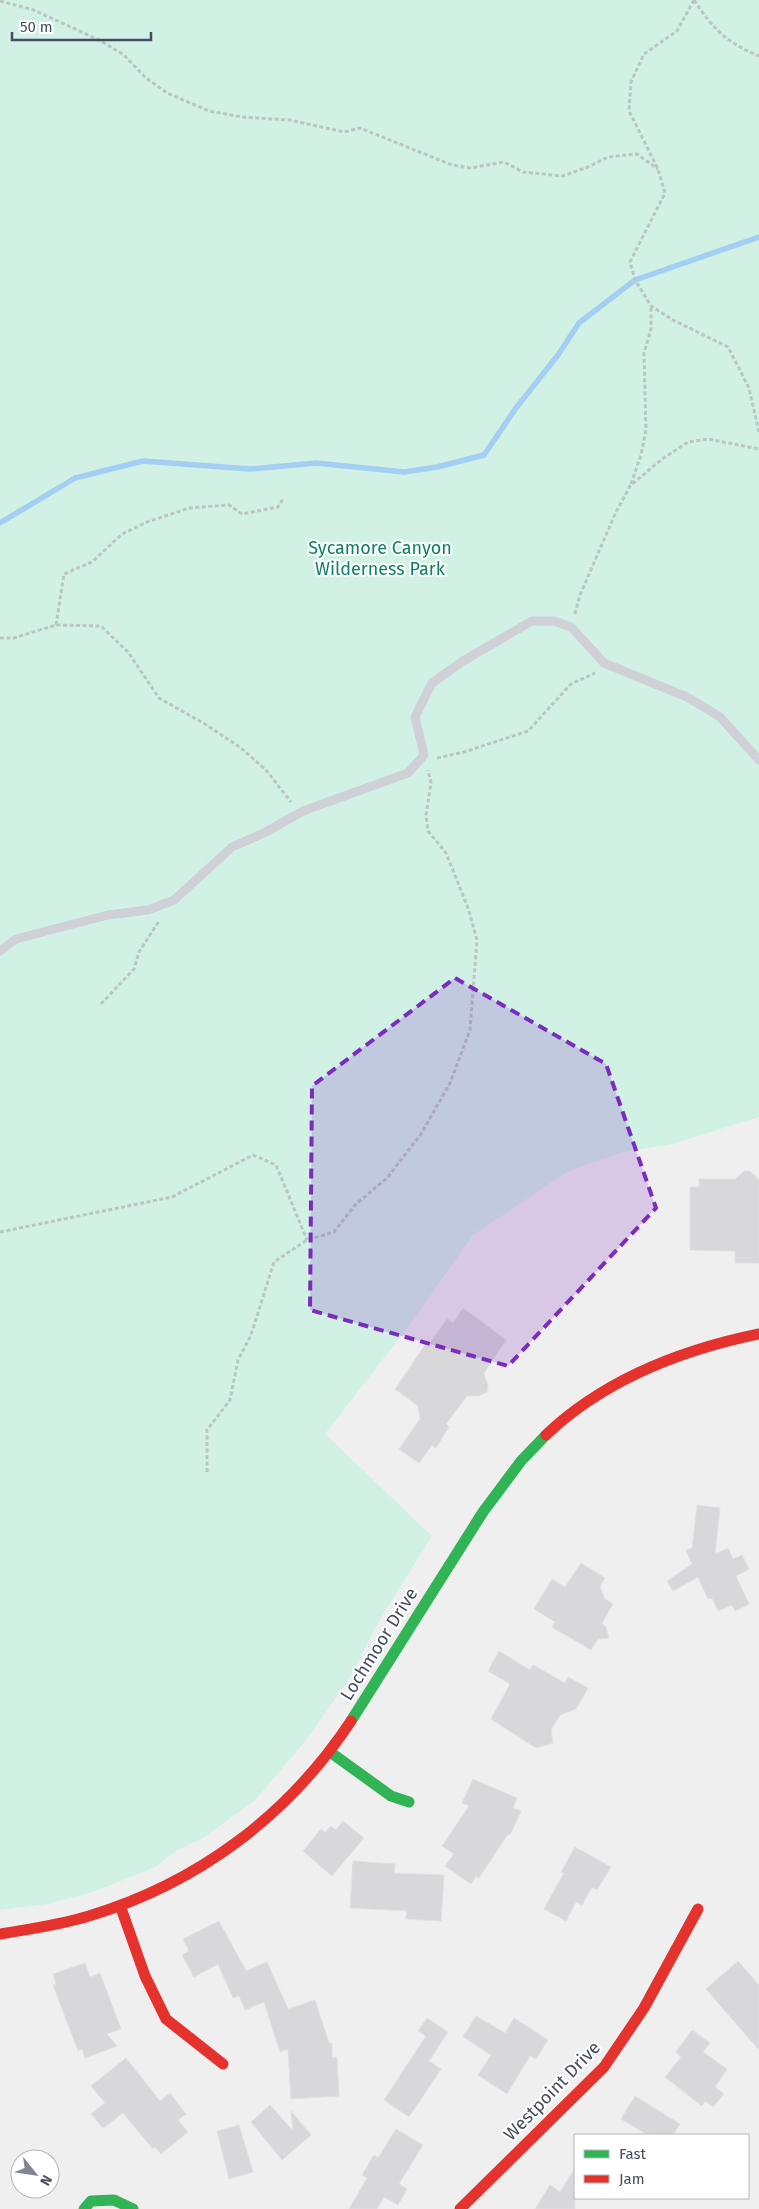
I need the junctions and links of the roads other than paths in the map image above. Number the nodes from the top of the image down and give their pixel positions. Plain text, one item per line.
1 (759, 760) edge
2 (0, 951) edge
3 (759, 1334) edge
4 (330, 1752) junction
5 (409, 1802) dead end
6 (121, 1908) junction
7 (698, 1909) dead end
8 (0, 1934) edge
9 (224, 2064) dead end
10 (88, 2205) edge
11 (133, 2209) edge
12 (460, 2209) edge

1 - 2 lane
3 - 4 street, Lochmoor Drive
4 - 5 street
4 - 6 street, Lochmoor Drive
6 - 8 street, Lochmoor Drive
6 - 9 street
7 - 12 street, Westpoint Drive
10 - 11 street

